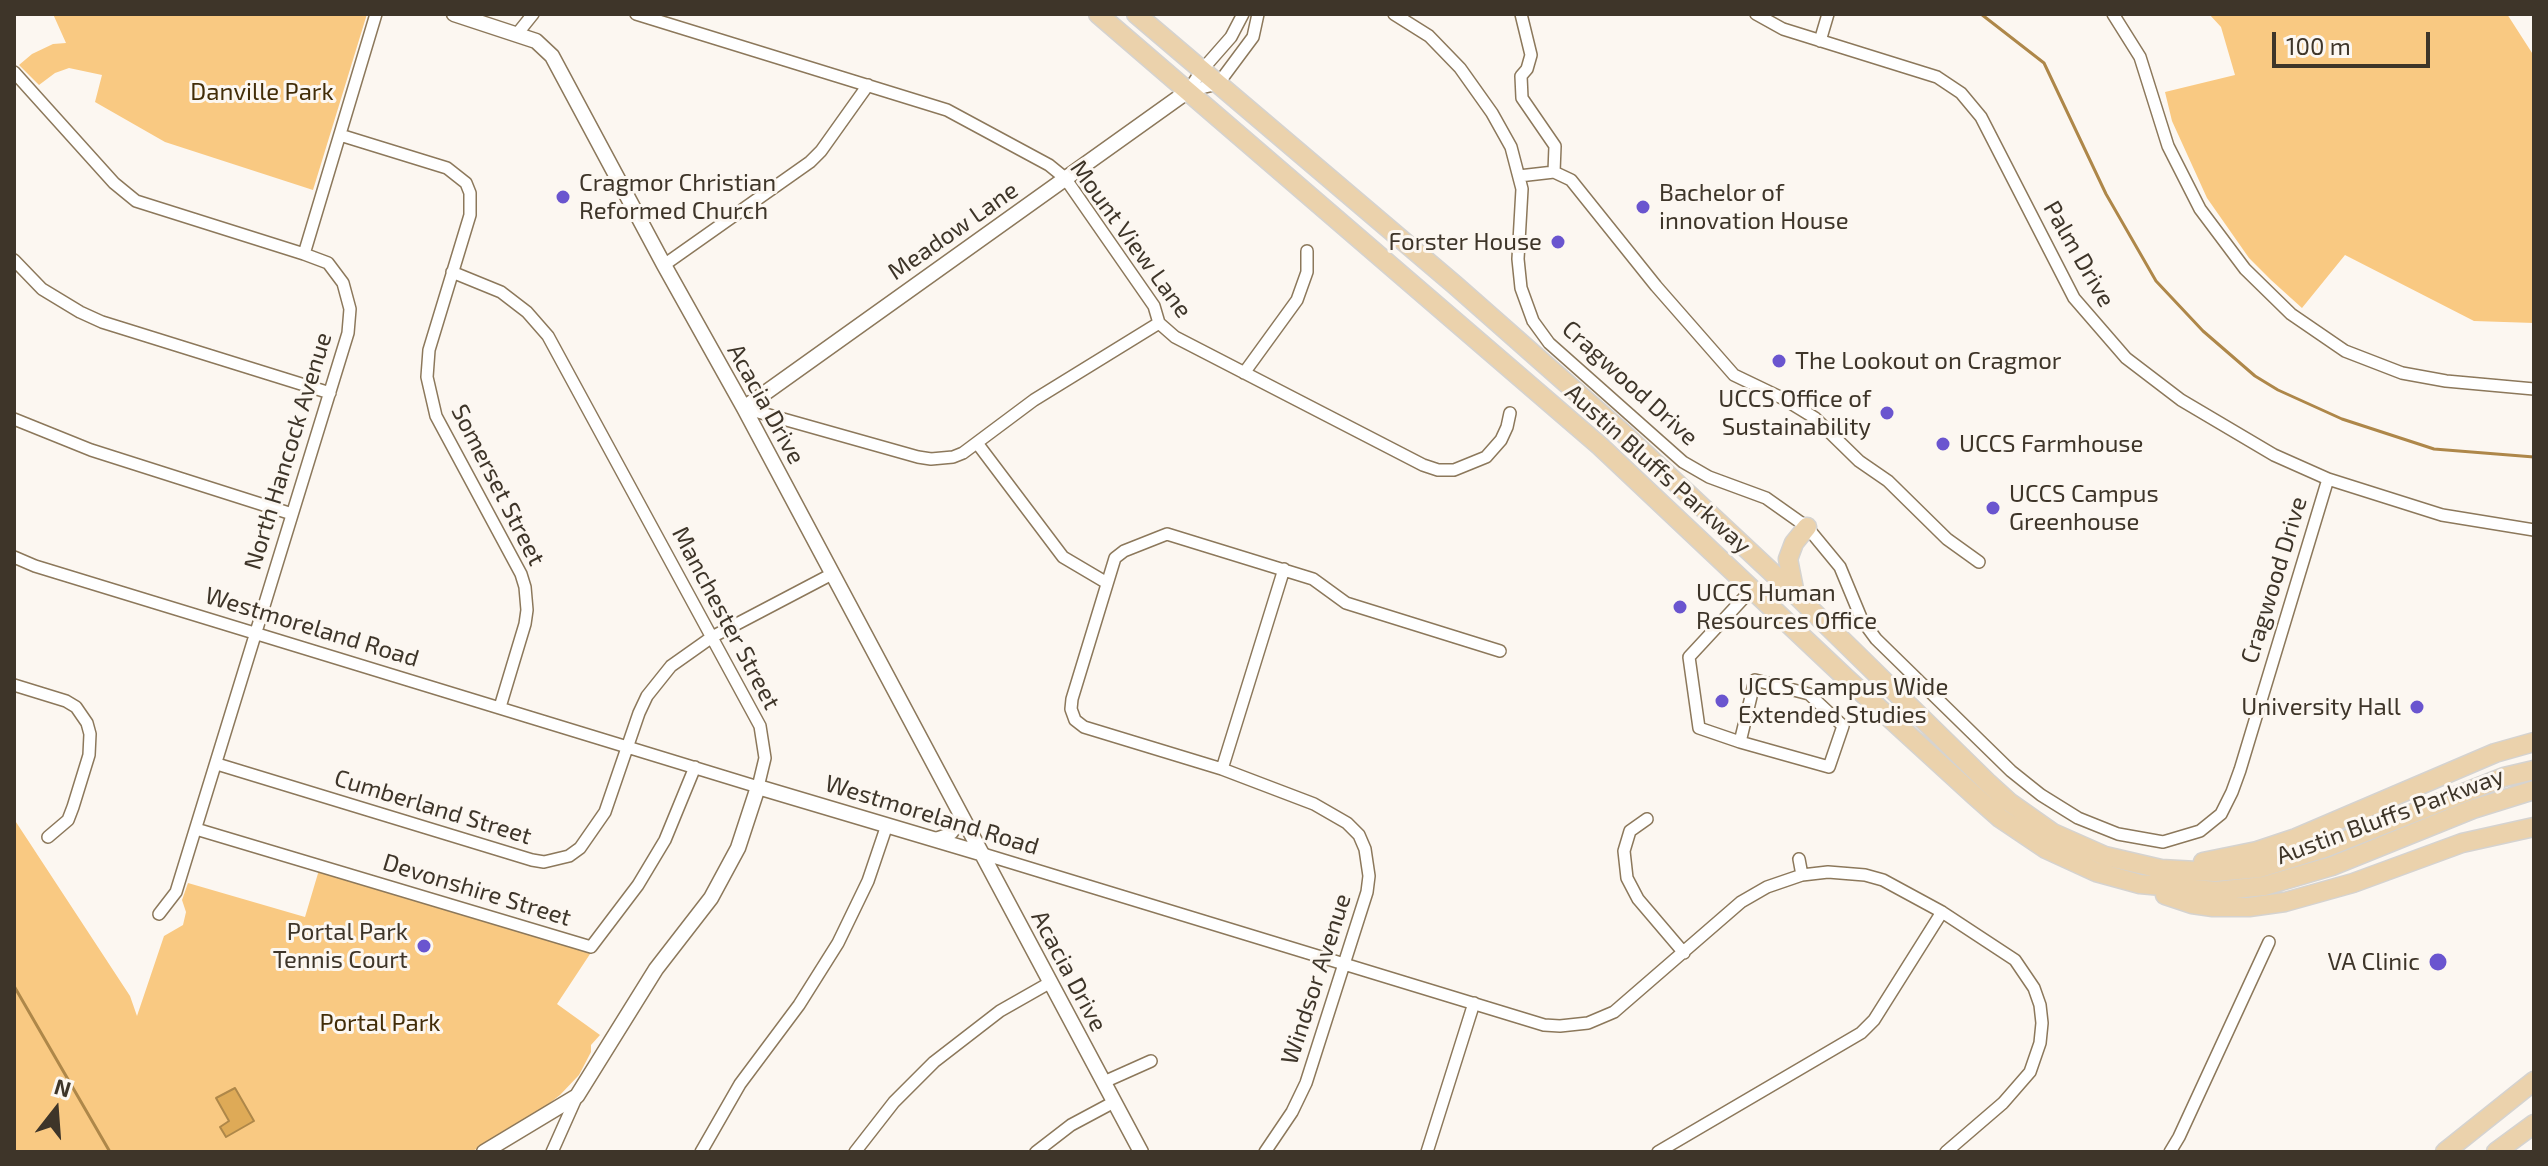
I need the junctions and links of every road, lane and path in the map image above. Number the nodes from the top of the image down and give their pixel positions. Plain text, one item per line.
1 (376, 14) edge
2 (454, 14) edge
3 (533, 14) edge
4 (636, 14) edge
5 (1098, 14) edge
6 (1136, 14) edge
7 (1243, 14) edge
8 (1258, 14) edge
9 (1394, 14) edge
10 (1521, 14) edge
11 (1756, 14) edge
12 (1828, 14) edge
13 (2113, 14) edge
14 (517, 34) junction
15 (1820, 41) junction
16 (1202, 70) junction
17 (17, 80) edge
18 (1218, 84) junction
19 (868, 85) junction
20 (1188, 91) junction
21 (340, 135) junction
22 (1554, 172) junction
23 (1519, 176) junction
24 (1065, 178) junction
25 (1307, 251) dead end
26 (304, 254) junction
27 (14, 260) edge
28 (664, 265) junction
29 (452, 272) junction
30 (1159, 323) junction
31 (1244, 373) junction
32 (2534, 389) edge
33 (330, 393) junction
34 (744, 408) junction
35 (1510, 413) dead end
36 (14, 419) edge
37 (977, 443) junction
38 (2328, 479) junction
39 (292, 514) junction
40 (1807, 527) junction
41 (2534, 530) edge
42 (1743, 545) junction
43 (14, 557) edge
44 (1979, 562) dead end
45 (1284, 569) junction
46 (832, 574) junction
47 (1107, 583) junction
48 (1753, 588) junction
49 (1795, 594) junction
50 (256, 633) junction
51 (712, 637) junction
52 (1500, 651) dead end
53 (14, 685) edge
54 (500, 707) junction
55 (1740, 742) junction
56 (2534, 742) edge
57 (629, 746) junction
58 (217, 764) junction
59 (695, 767) junction
60 (1222, 769) junction
61 (2534, 770) edge
62 (758, 787) junction
63 (2534, 790) edge
64 (960, 810) junction
65 (1647, 819) dead end
66 (887, 825) junction
67 (2534, 827) edge
68 (196, 829) junction
69 (48, 837) dead end
70 (934, 839) junction
71 (980, 853) junction
72 (1799, 859) dead end
73 (2161, 869) junction
74 (1802, 875) junction
75 (2140, 884) junction
76 (1942, 912) junction
77 (159, 914) dead end
78 (2269, 942) dead end
79 (1684, 953) junction
80 (1345, 963) junction
81 (1051, 982) junction
82 (1474, 1003) junction
83 (1151, 1061) dead end
84 (2534, 1081) edge
85 (1104, 1082) junction
86 (577, 1096) junction
87 (1114, 1102) junction
88 (2534, 1124) edge
89 (484, 1152) edge
90 (552, 1152) edge
91 (701, 1152) edge
92 (855, 1152) edge
93 (1036, 1152) edge
94 (1141, 1152) edge
95 (1265, 1152) edge
96 (1427, 1152) edge
97 (1658, 1152) edge
98 (1946, 1152) edge
99 (2170, 1152) edge
100 (2445, 1152) edge
101 (2496, 1152) edge

1 - 21 street
2 - 14 street
3 - 14 street
4 - 19 street, Mount View Lane
5 - 20 main road, Austin Bluffs Parkway
6 - 16 main road, Austin Bluffs Parkway
7 - 16 street, Meadow Lane
8 - 18 street
9 - 23 street, Cragwood Drive
10 - 22 street
11 - 15 street, Palm Drive
12 - 15 street
13 - 32 street
14 - 28 street, Acacia Drive
15 - 38 street, Palm Drive
16 - 18 main road, Austin Bluffs Parkway
16 - 20 street, Meadow Lane
17 - 26 street, North Hancock Avenue
18 - 20 street, Meadow Lane
18 - 42 main road, Austin Bluffs Parkway
19 - 24 street, Mount View Lane
19 - 28 street
20 - 24 street, Meadow Lane
20 - 48 main road, Austin Bluffs Parkway
21 - 26 street
21 - 29 street, Somerset Street
22 - 23 street
22 - 44 street
23 - 40 street, Cragwood Drive
24 - 30 street, Mount View Lane
24 - 34 street, Meadow Lane
25 - 31 street
26 - 33 street, North Hancock Avenue
27 - 33 street
28 - 34 street, Acacia Drive
29 - 51 street, Manchester Street
29 - 54 street, Somerset Street
30 - 31 street, Mount View Lane
30 - 37 street
31 - 35 street, Mount View Lane
33 - 39 street, North Hancock Avenue
34 - 37 street
34 - 46 street, Acacia Drive
36 - 39 street
37 - 47 street
38 - 40 street, Cragwood Drive
38 - 41 street, Palm Drive
39 - 50 street, North Hancock Avenue
40 - 42 main road
40 - 49 main road
42 - 49 main road, Austin Bluffs Parkway
43 - 50 street, Westmoreland Road
45 - 47 street
45 - 52 street
45 - 60 street
46 - 51 street, Cumberland Street
46 - 64 street, Acacia Drive
47 - 60 street, Windsor Avenue
48 - 49 main road
48 - 55 street
48 - 75 main road, Austin Bluffs Parkway
49 - 73 main road, Austin Bluffs Parkway
50 - 54 street, Westmoreland Road
50 - 58 street, North Hancock Avenue
51 - 57 street, Cumberland Street
51 - 62 street, Manchester Street
53 - 69 street
54 - 57 street, Westmoreland Road
55 - 55 street
56 - 73 main road
57 - 58 street, Cumberland Street
57 - 59 street, Westmoreland Road
58 - 68 street, North Hancock Avenue
59 - 62 street, Westmoreland Road
59 - 68 street, Devonshire Street
60 - 80 street, Windsor Avenue
61 - 73 main road, Austin Bluffs Parkway
62 - 66 street, Westmoreland Road
62 - 86 street, Manchester Street
63 - 75 main road, Austin Bluffs Parkway
64 - 70 street
64 - 71 street, Acacia Drive
65 - 79 street
66 - 70 street, Westmoreland Road
66 - 91 street
67 - 75 main road
68 - 77 street, North Hancock Avenue
70 - 71 street, Westmoreland Road
71 - 80 street, Westmoreland Road
71 - 81 street, Acacia Drive
72 - 74 street
74 - 76 street, Westmoreland Road
74 - 79 street, Westmoreland Road
76 - 97 street
76 - 98 street, Westmoreland Road
78 - 99 street
79 - 82 street, Westmoreland Road
80 - 82 street, Westmoreland Road
80 - 95 street, Windsor Avenue
81 - 85 street, Acacia Drive
81 - 92 street
82 - 96 street
83 - 85 street
84 - 100 main road
85 - 87 street, Acacia Drive
86 - 89 street
86 - 90 street, Manchester Street
87 - 93 street
87 - 94 street, Acacia Drive
88 - 101 main road

